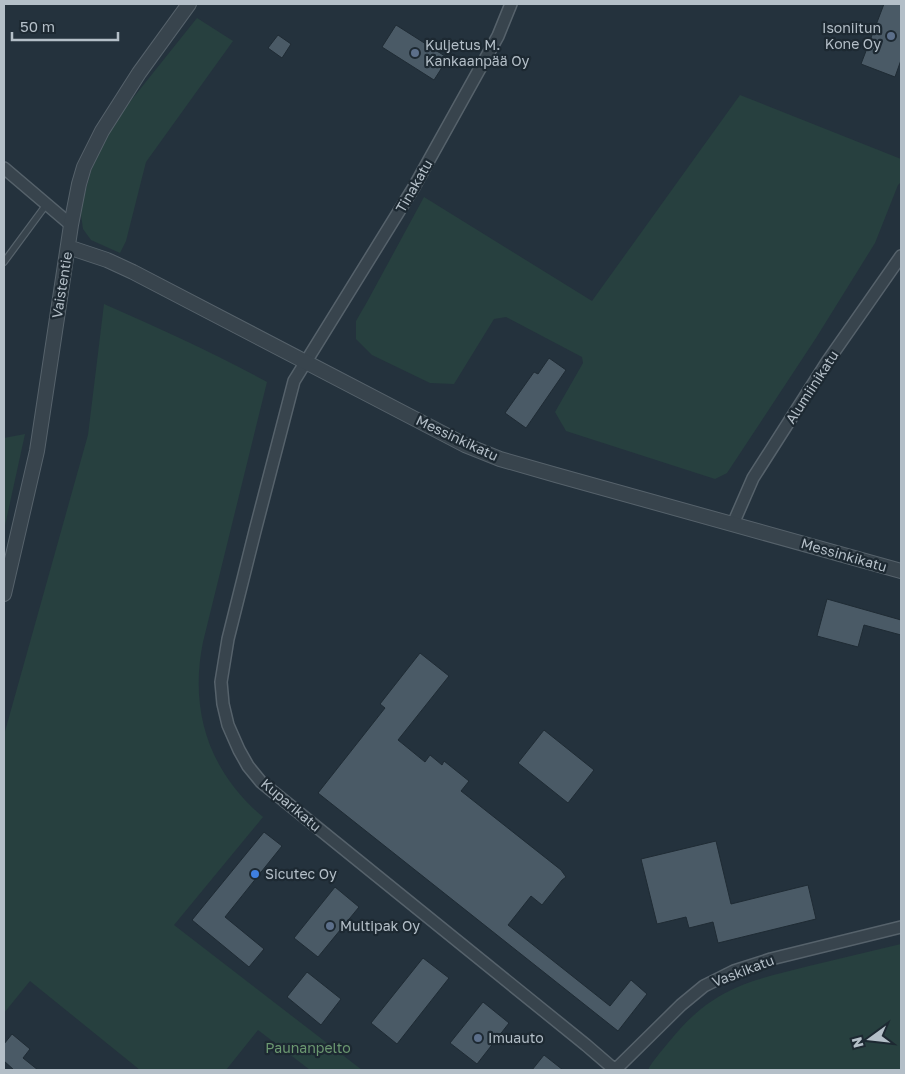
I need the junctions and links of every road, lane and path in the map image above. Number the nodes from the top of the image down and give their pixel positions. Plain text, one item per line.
1 (189, 4) edge
2 (511, 4) edge
3 (4, 168) edge
4 (46, 205) junction
5 (71, 225) junction
6 (68, 247) junction
7 (901, 256) edge
8 (4, 262) edge
9 (305, 362) junction
10 (733, 524) junction
11 (901, 571) edge
12 (4, 594) edge
13 (901, 927) edge
14 (615, 1070) edge

1 - 5 street, Vaistentie
2 - 9 street, Tinakatu
3 - 4 street
4 - 5 street
4 - 8 lane
5 - 6 street, Vaistentie
6 - 9 street, Messinkikatu
6 - 12 street, Vaistentie
7 - 10 street, Alumiinikatu
9 - 10 street, Messinkikatu
9 - 14 street, Kuparikatu
10 - 11 street, Messinkikatu
13 - 14 street, Vaskikatu

